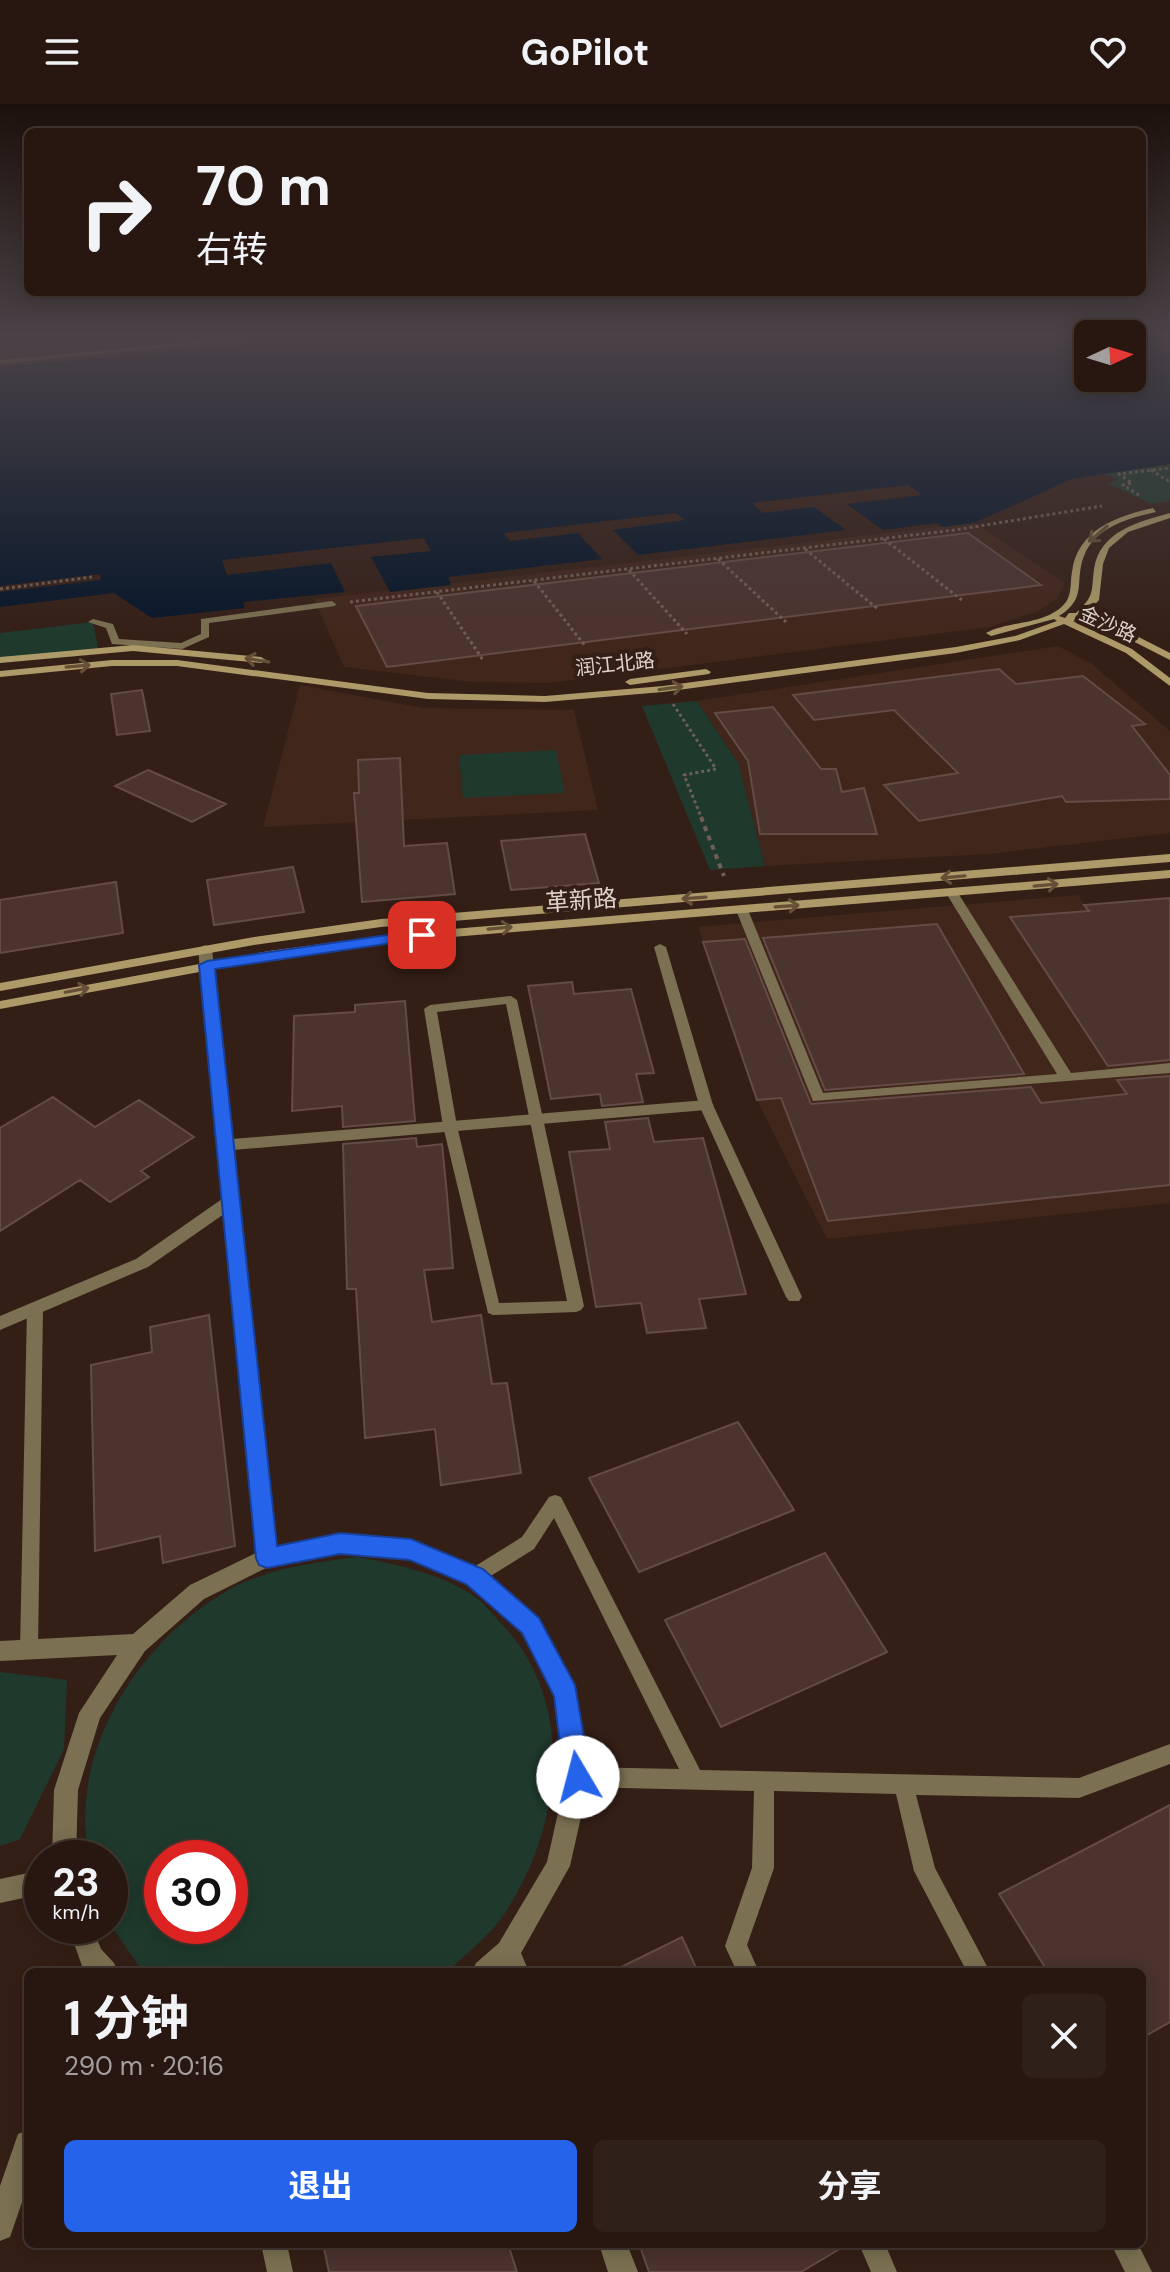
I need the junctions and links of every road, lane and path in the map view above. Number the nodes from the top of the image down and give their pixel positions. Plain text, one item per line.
1 (1170, 468) edge
2 (1151, 470) junction
3 (1169, 480) edge
4 (1132, 501) dead end
5 (1103, 506) dead end
6 (1170, 507) edge
7 (1170, 515) edge
8 (884, 538) junction
9 (804, 548) junction
10 (718, 558) junction
11 (628, 569) junction
12 (92, 577) dead end
13 (533, 580) junction
14 (0, 589) edge
15 (437, 592) junction
16 (963, 601) dead end
17 (332, 604) joint
18 (879, 610) dead end
19 (1079, 616) junction
20 (1058, 619) junction
21 (93, 622) dead end
22 (786, 622) dead end
23 (687, 634) dead end
24 (586, 647) dead end
25 (1170, 657) edge
26 (0, 660) edge
27 (483, 660) dead end
28 (268, 662) dead end
29 (290, 665) dead end
30 (0, 674) edge
31 (1170, 683) edge
32 (663, 689) junction
33 (1170, 858) edge
34 (1170, 874) edge
35 (952, 893) junction
36 (733, 894) junction
37 (742, 910) junction
38 (660, 947) dead end
39 (206, 957) junction
40 (0, 987) edge
41 (0, 1005) edge
42 (1170, 1068) edge
43 (1067, 1078) junction
44 (706, 1105) junction
45 (535, 1119) junction
46 (450, 1126) junction
47 (226, 1145) junction
48 (232, 1200) junction
49 (794, 1297) dead end
50 (35, 1308) junction
51 (0, 1323) edge
52 (267, 1558) junction
53 (475, 1576) junction
54 (137, 1644) junction
55 (29, 1650) junction
56 (0, 1651) edge
57 (1170, 1754) edge
58 (578, 1777) junction
59 (695, 1780) junction
60 (764, 1782) junction
61 (904, 1786) junction
62 (65, 1840) edge
63 (24, 1886) edge
64 (0, 1891) edge
65 (86, 1944) edge
66 (512, 1962) edge
67 (94, 1967) edge
68 (746, 1968) edge
69 (977, 1968) edge
70 (24, 2156) edge
71 (0, 2227) edge
72 (275, 2248) edge
73 (614, 2248) edge
74 (874, 2248) edge
75 (1126, 2248) edge
76 (280, 2272) edge
77 (623, 2272) edge
78 (884, 2272) edge
79 (1139, 2272) edge

1 - 2 path
2 - 3 path
2 - 4 path
5 - 8 path
6 -> 20 street
7 - 19 street
8 - 9 path
8 - 16 path
9 - 10 path
9 - 18 path
10 - 11 path
10 - 22 path
11 - 13 path
11 - 23 path
12 - 14 path
13 - 15 path
13 - 24 path
15 - 17 path
15 - 27 path
17 - 21 street
19 - 20 street
19 - 25 street, 金沙路
20 - 29 street, 润江北路
20 - 31 street, 金沙路
32 -> 20 street, 润江北路
28 -> 26 street
30 -> 32 street, 润江北路
32 - 36 path
33 -> 36 street, 革新路
35 -> 34 street, 革新路
37 -> 35 street, 革新路
35 - 43 street
36 -> 39 street, 革新路
39 -> 37 street, 革新路
37 - 43 street
38 - 44 lane
39 - 40 street, 革新路
41 -> 39 street, 革新路
39 - 47 street
42 - 43 street
44 - 45 street
44 - 49 lane
45 - 46 street
45 - 46 lane
45 - 46 lane
46 - 47 street
47 - 48 street
48 - 50 street
48 - 52 street
50 - 51 street
50 - 55 lane
52 - 53 street
52 - 54 street
53 - 58 street
53 - 59 lane
54 - 55 street
54 - 62 street
55 - 56 street
57 - 61 lane
58 - 59 lane
58 - 66 street
59 - 60 lane
60 - 61 lane
60 - 68 lane
61 - 69 lane
63 - 64 street
65 - 67 street
70 - 71 street
72 - 76 lane
73 - 77 street
74 - 78 lane
75 - 79 lane

